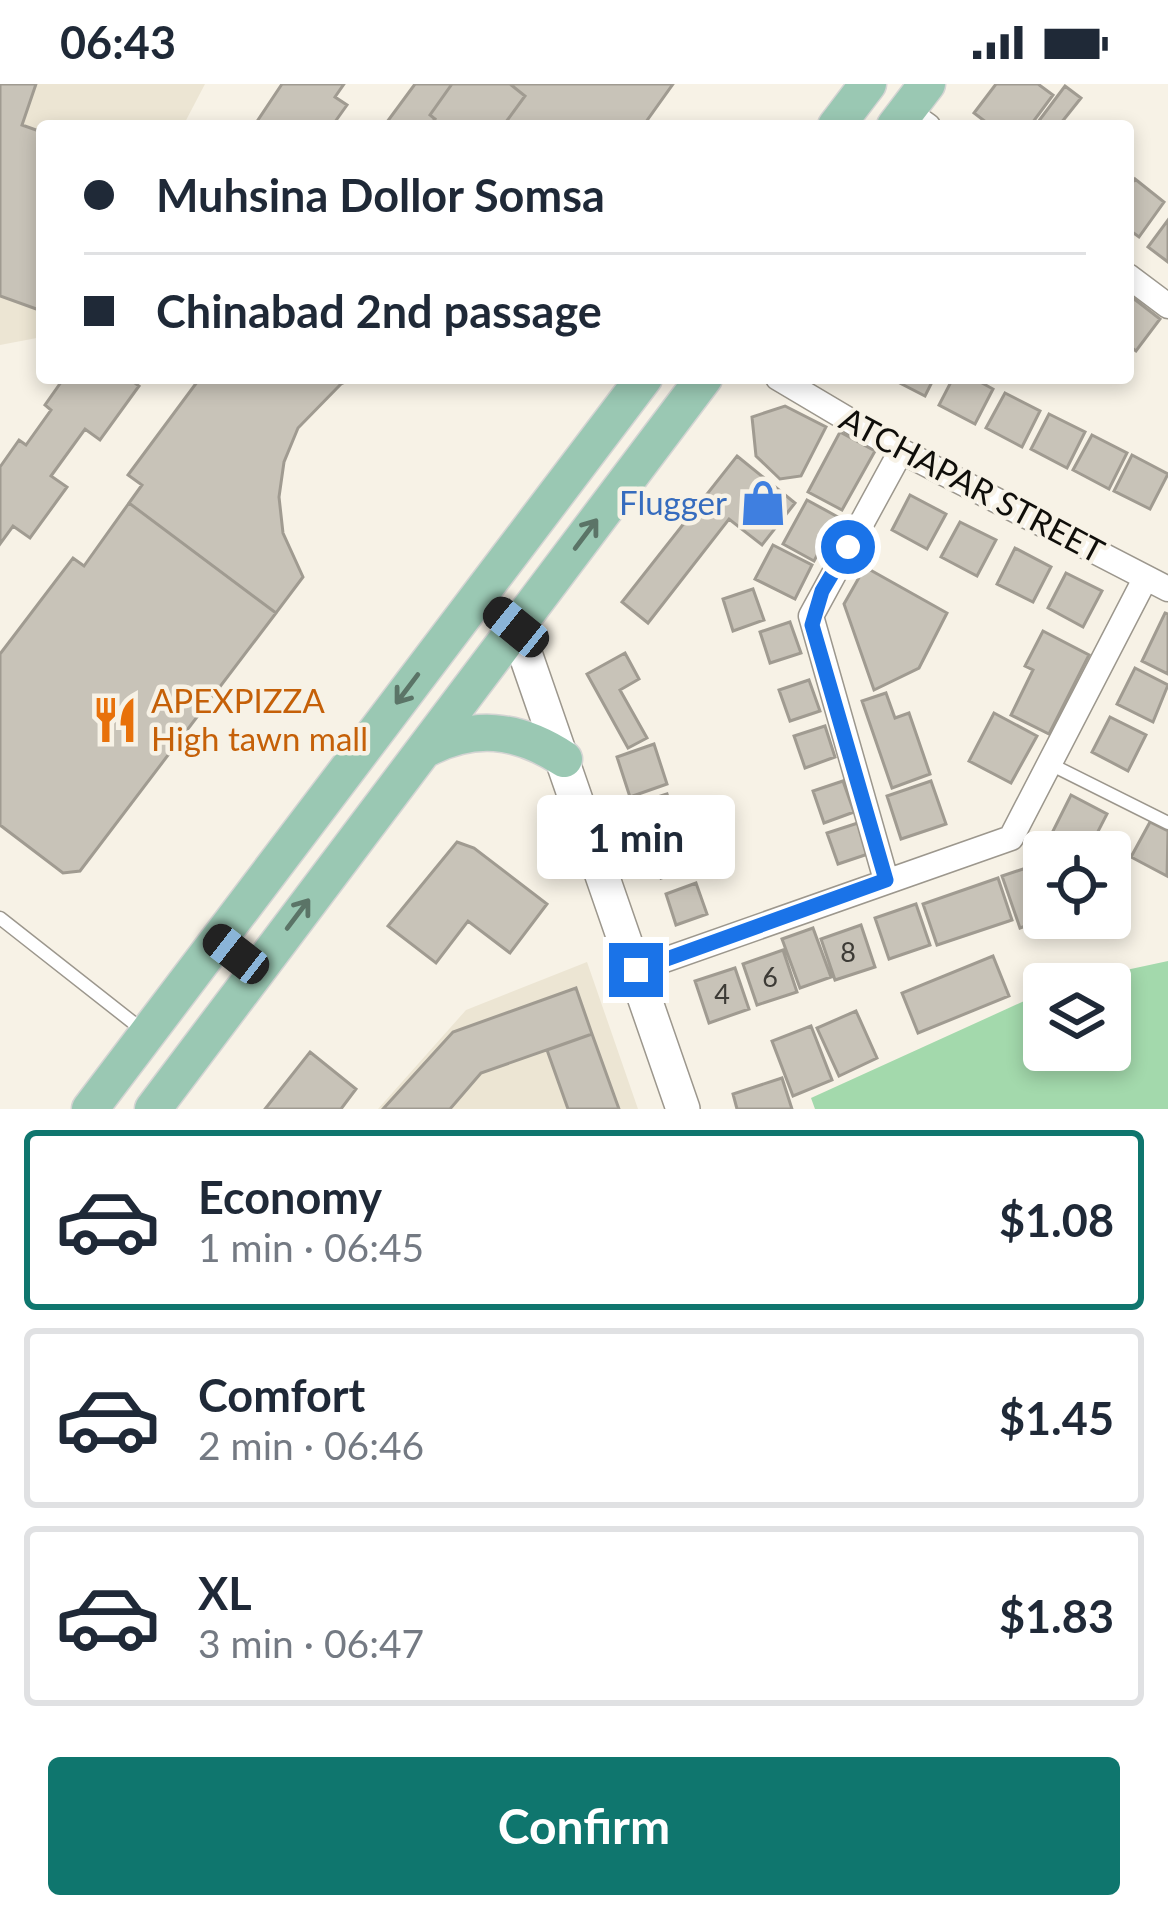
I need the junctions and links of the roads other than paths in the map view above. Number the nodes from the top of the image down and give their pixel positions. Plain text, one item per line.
1 (1134, 280) edge
2 (1168, 306) edge
3 (639, 384) edge
4 (699, 384) edge
5 (788, 384) edge
6 (901, 451) junction
7 (1156, 584) edge
8 (478, 596) junction
9 (516, 627) junction
10 (421, 752) junction
11 (564, 759) junction
12 (1052, 765) junction
13 (1168, 823) edge
14 (886, 880) junction
15 (0, 918) edge
16 (217, 939) junction
17 (256, 970) junction
18 (636, 970) junction
19 (146, 1033) junction
20 (679, 1108) edge
21 (90, 1109) edge
22 (153, 1109) edge

1 - 2 street
3 - 8 main road
9 -> 4 main road
5 - 6 street, ATCHAPAR STREET
6 - 7 street, ATCHAPAR STREET
6 - 14 street
7 - 12 street
8 - 9 main road
8 -> 16 main road
9 - 10 main road
9 - 11 main road
10 - 11 main road
17 -> 10 main road
11 - 18 main road
12 - 13 lane
12 - 14 street
14 - 18 street
15 - 19 lane
16 - 17 main road
16 - 19 main road
17 - 22 main road
18 - 20 main road
19 - 21 main road

